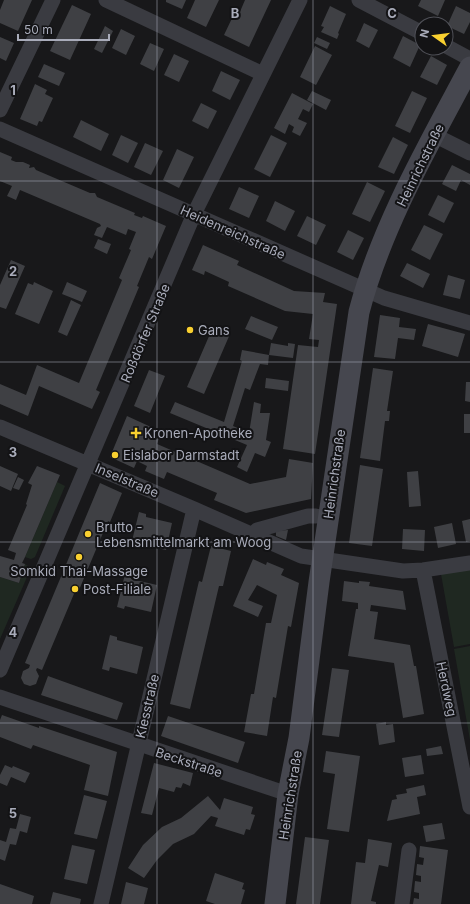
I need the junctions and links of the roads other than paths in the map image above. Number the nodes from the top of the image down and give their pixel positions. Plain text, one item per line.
1 (53, 0) edge
2 (106, 0) edge
3 (300, 0) edge
4 (359, 0) edge
5 (414, 29) edge
6 (454, 50) edge
7 (470, 59) edge
8 (470, 67) edge
9 (263, 74) junction
10 (0, 110) edge
11 (0, 130) edge
12 (434, 135) junction
13 (470, 153) edge
14 (194, 214) junction
15 (364, 289) junction
16 (470, 323) edge
17 (0, 427) edge
18 (88, 464) junction
19 (194, 509) junction
20 (316, 516) dead end
21 (253, 535) junction
22 (322, 560) junction
23 (470, 563) edge
24 (423, 570) junction
25 (0, 670) edge
26 (0, 697) edge
27 (138, 744) junction
28 (288, 794) junction
29 (470, 807) edge
30 (409, 850) dead end
31 (101, 904) edge
32 (275, 904) edge
33 (402, 904) edge

1 - 10 street
2 - 9 street
3 - 9 street, Roßdörfer Straße
4 - 5 street
6 - 7 street
8 - 12 main road, Heinrichstraße
9 - 14 street, Roßdörfer Straße
11 - 14 street, Heidenreichstraße
12 - 13 street
12 - 15 main road, Heinrichstraße
14 - 15 street, Heidenreichstraße
14 - 18 street, Roßdörfer Straße
15 - 16 street, Heidenreichstraße
15 - 22 main road, Heinrichstraße
17 - 18 street, Inselstraße
18 - 19 street, Inselstraße
18 - 25 street, Roßdörfer Straße
19 - 21 street, Inselstraße
19 - 27 street, Kiesstraße
20 - 21 street
21 - 22 street, Inselstraße
22 - 24 street, Inselstraße
22 - 28 main road, Heinrichstraße
23 - 24 street, Inselstraße
24 - 29 street, Herdweg
26 - 27 street, Beckstraße
27 - 28 street, Beckstraße
27 - 31 street, Kiesstraße
28 - 32 main road, Heinrichstraße
30 - 33 street

